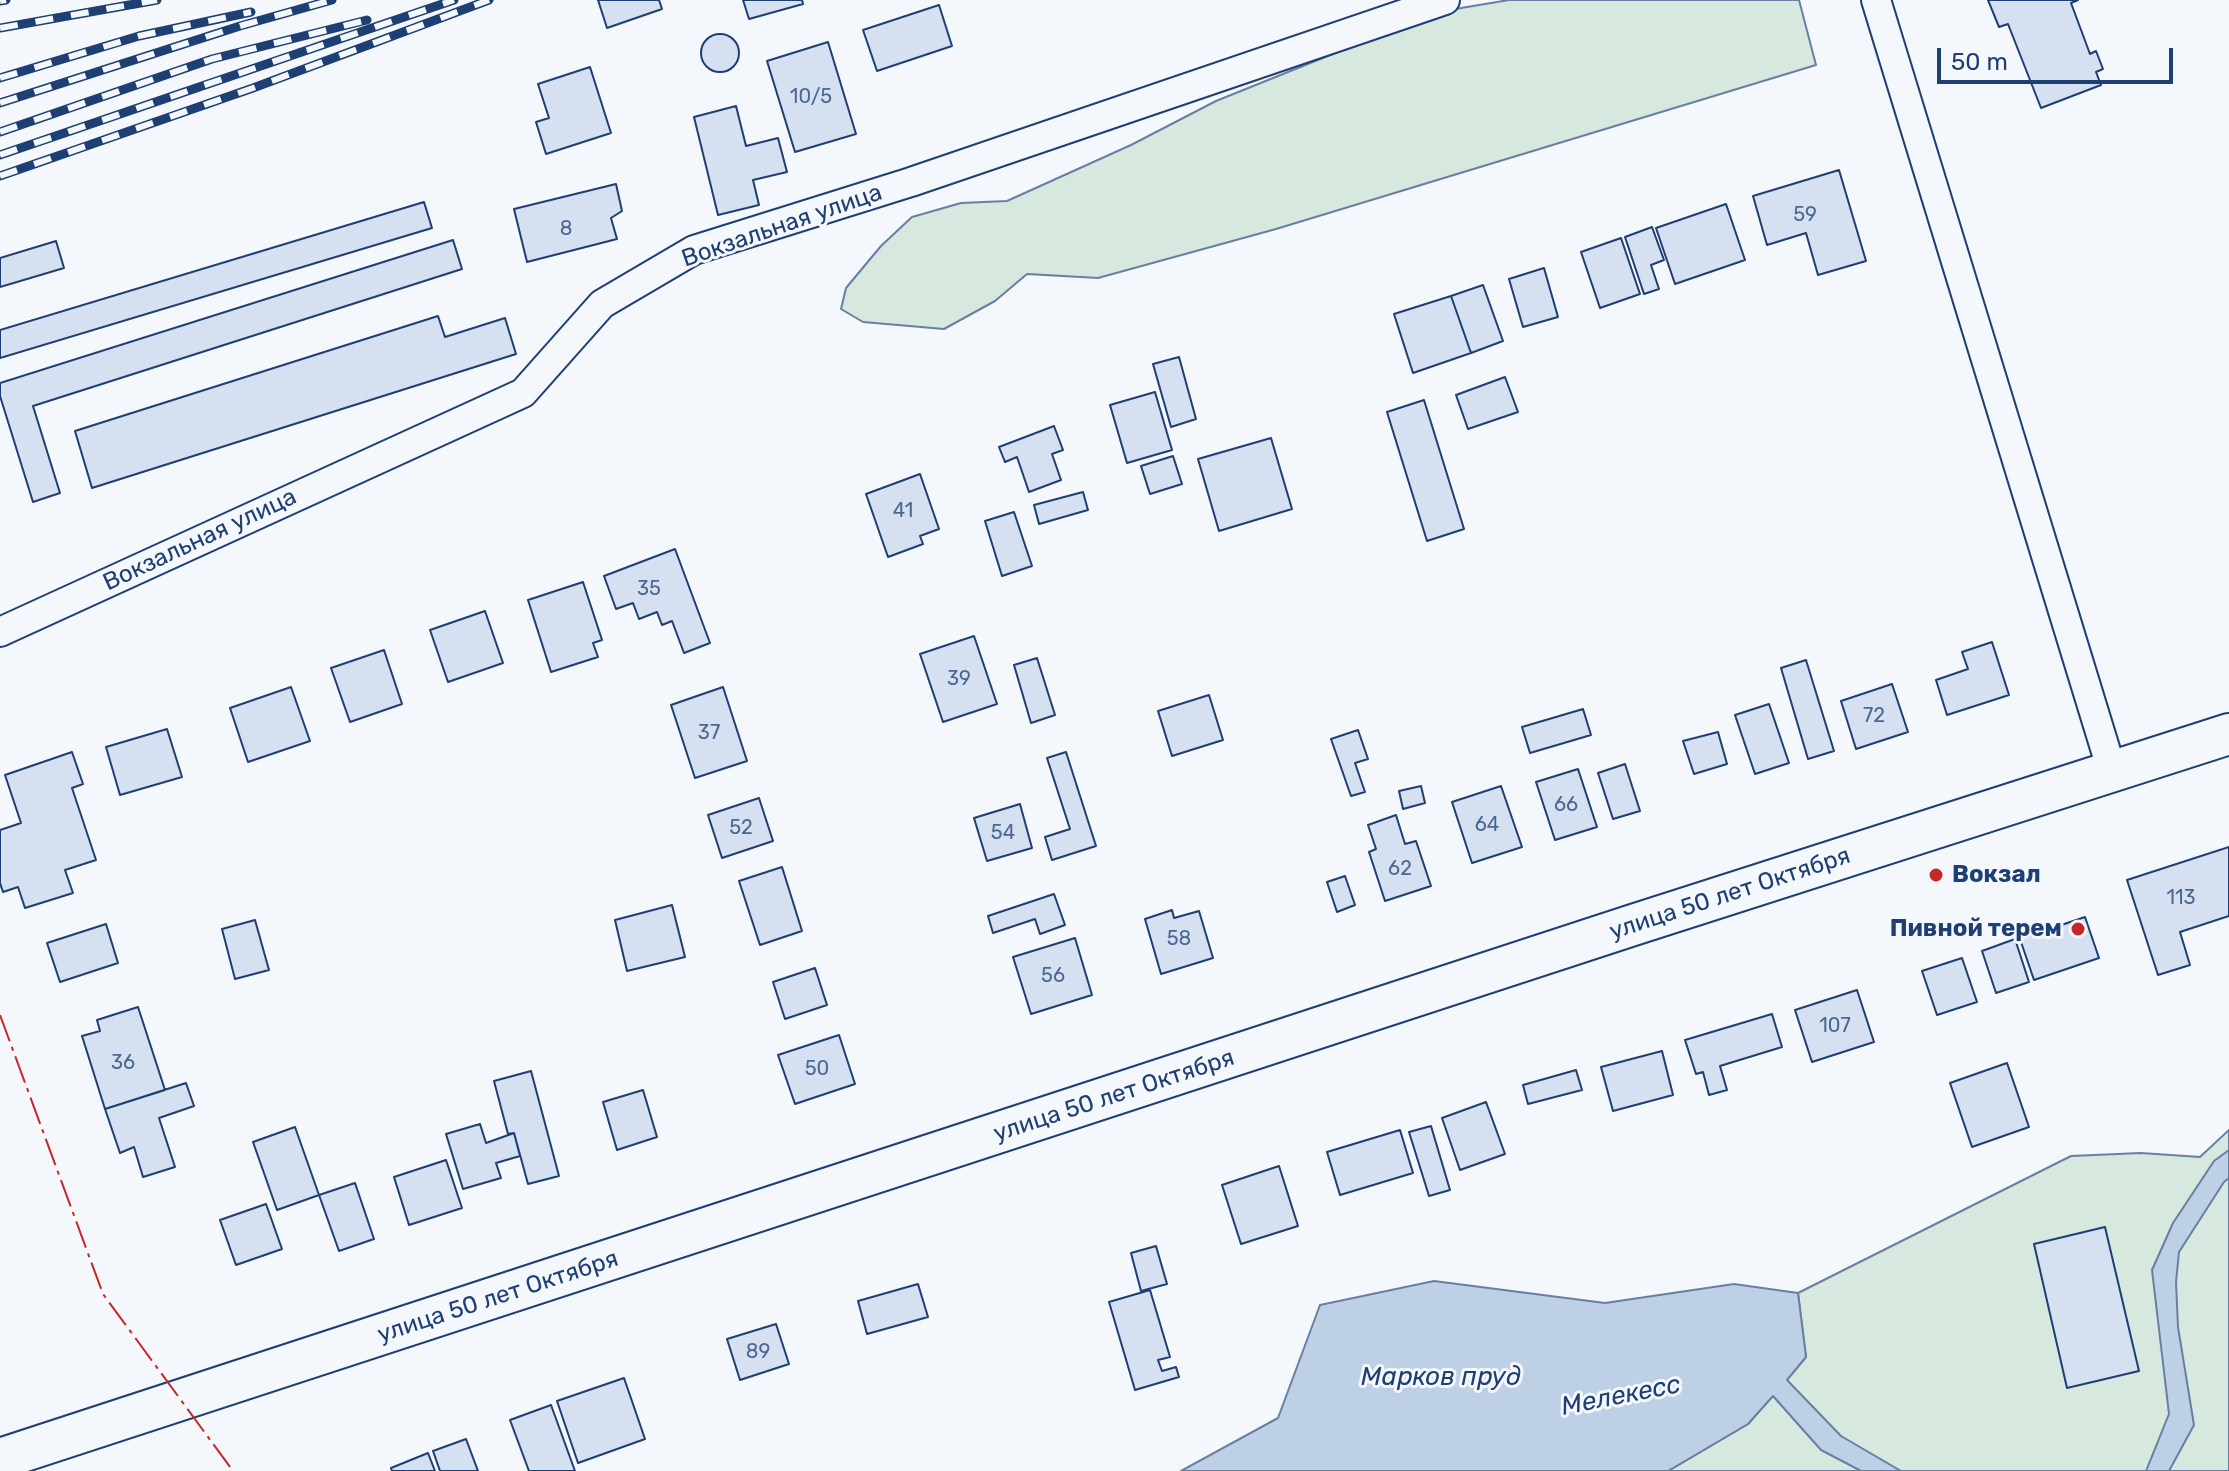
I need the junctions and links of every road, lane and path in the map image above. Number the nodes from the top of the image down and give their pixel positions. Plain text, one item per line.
1 (1445, 0) edge
2 (1876, 0) edge
3 (0, 632) edge
4 (2229, 734) edge
5 (2112, 771) junction
6 (0, 1459) edge

1 - 3 street, Вокзальная улица
2 - 5 street
4 - 5 main road, улица 50 лет Октября
5 - 6 main road, улица 50 лет Октября

